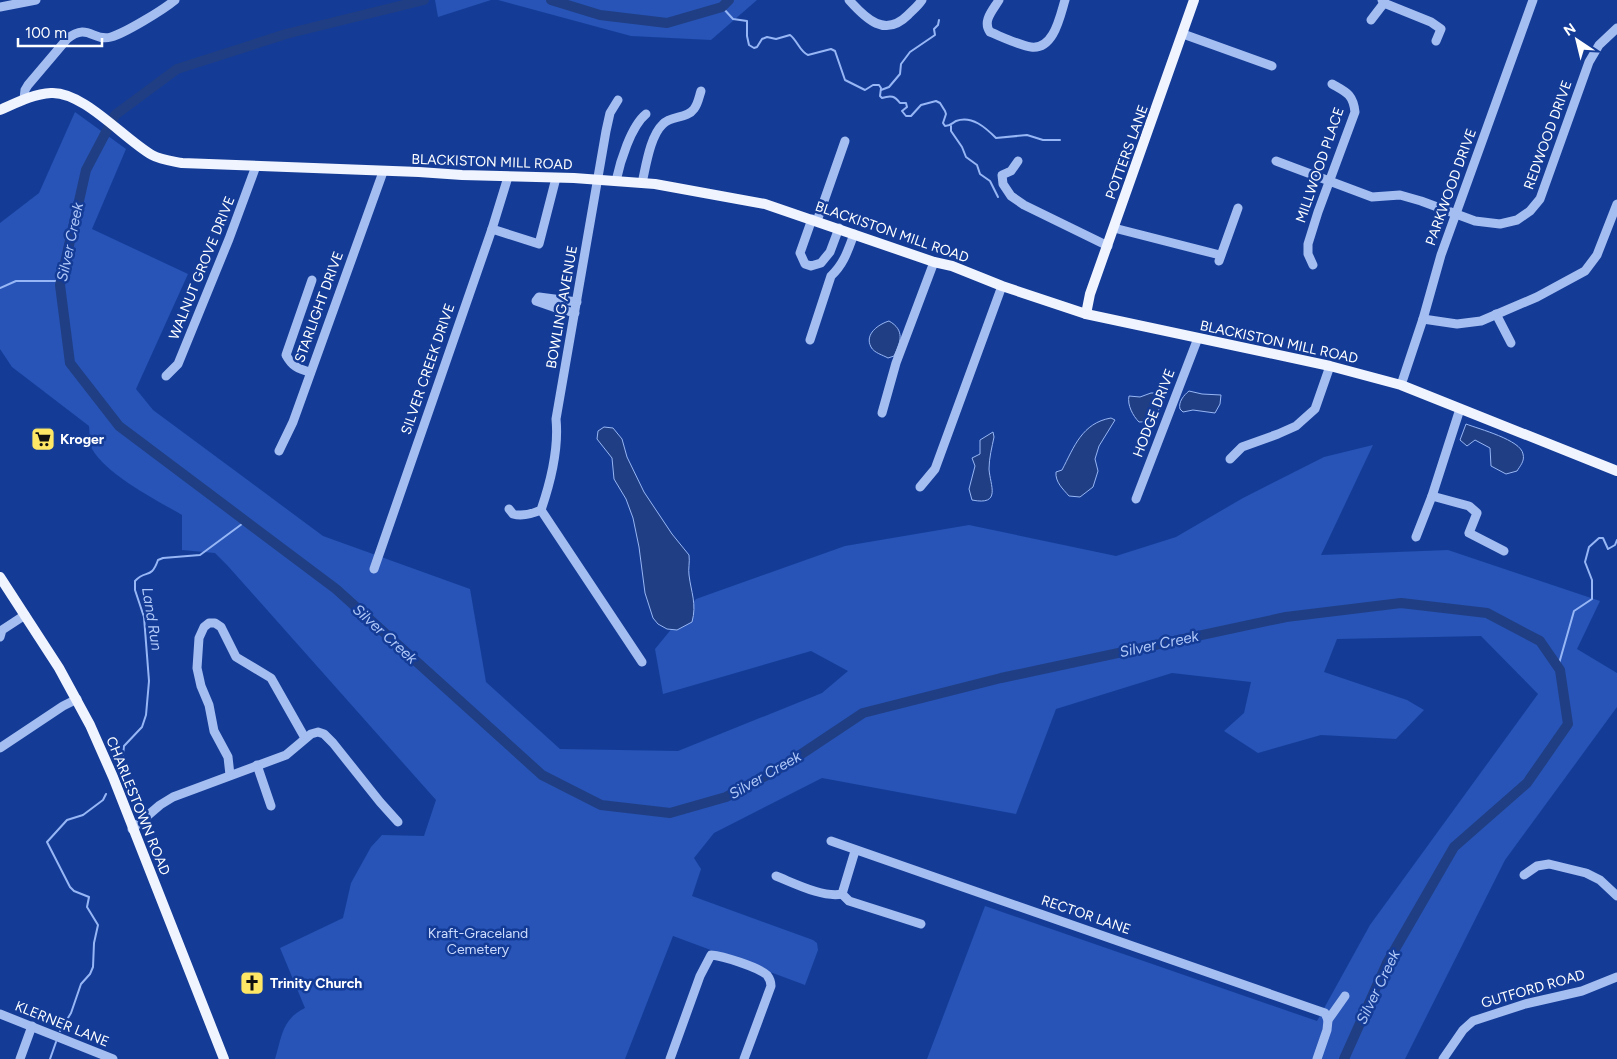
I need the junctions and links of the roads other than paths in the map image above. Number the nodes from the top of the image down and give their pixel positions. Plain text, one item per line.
1 (36, 0) edge
2 (175, 0) edge
3 (849, 0) edge
4 (922, 0) edge
5 (999, 0) edge
6 (1065, 0) edge
7 (1533, 0) edge
8 (1192, 1) edge
9 (1383, 2) edge
10 (0, 7) edge
11 (1371, 20) dead end
12 (1617, 28) edge
13 (1183, 34) junction
14 (1436, 41) dead end
15 (1272, 66) dead end
16 (1332, 84) dead end
17 (701, 91) dead end
18 (24, 99) junction
19 (618, 100) dead end
20 (1, 107) edge
21 (646, 114) dead end
22 (845, 141) dead end
23 (1276, 160) dead end
24 (1018, 161) dead end
25 (256, 166) junction
26 (383, 172) junction
27 (508, 177) junction
28 (556, 178) junction
29 (599, 180) junction
30 (1329, 180) junction
31 (616, 181) junction
32 (642, 183) junction
33 (1238, 208) dead end
34 (1616, 210) edge
35 (1456, 214) junction
36 (815, 220) junction
37 (839, 228) junction
38 (1114, 228) junction
39 (492, 229) junction
40 (854, 234) junction
41 (1108, 246) junction
42 (934, 262) junction
43 (1312, 265) dead end
44 (312, 280) dead end
45 (1002, 286) junction
46 (577, 302) junction
47 (575, 313) junction
48 (1086, 314) junction
49 (1496, 314) junction
50 (1423, 319) junction
51 (1198, 338) junction
52 (810, 340) dead end
53 (1511, 343) dead end
54 (1330, 366) junction
55 (310, 372) junction
56 (166, 376) dead end
57 (1401, 385) junction
58 (1460, 408) junction
59 (882, 413) dead end
60 (279, 451) dead end
61 (1230, 459) dead end
62 (1617, 471) edge
63 (920, 487) dead end
64 (1432, 496) junction
65 (1136, 499) dead end
66 (509, 509) dead end
67 (541, 510) junction
68 (1416, 537) dead end
69 (1504, 551) dead end
70 (374, 569) dead end
71 (0, 577) edge
72 (25, 615) junction
73 (1, 632) edge
74 (642, 662) dead end
75 (77, 700) junction
76 (305, 738) junction
77 (0, 748) edge
78 (257, 765) junction
79 (230, 775) junction
80 (272, 806) dead end
81 (398, 822) dead end
82 (132, 829) junction
83 (831, 841) dead end
84 (855, 851) junction
85 (776, 876) dead end
86 (1524, 876) dead end
87 (842, 894) junction
88 (1617, 896) edge
89 (921, 924) dead end
90 (1617, 977) edge
91 (1345, 996) dead end
92 (0, 1014) edge
93 (1328, 1020) junction
94 (32, 1026) junction
95 (20, 1059) edge
96 (113, 1059) edge
97 (224, 1059) edge
98 (670, 1059) edge
99 (744, 1059) edge
100 (1317, 1059) edge
101 (1444, 1059) edge

1 - 10 street
2 - 18 street
3 - 4 street
5 - 6 street
7 - 35 street, PARKWOOD DRIVE
8 - 13 main road, POTTERS LANE
9 - 11 street
9 - 14 street
12 - 35 street, REDWOOD DRIVE
13 - 15 street
13 - 38 main road, POTTERS LANE
16 - 30 street, MILLWOOD PLACE
17 - 32 street
18 - 20 main road
18 - 25 main road, BLACKISTON MILL ROAD
19 - 29 street, BOWLING AVENUE
21 - 31 street
22 - 36 street
23 - 30 street, REDWOOD DRIVE
24 - 41 street
25 - 26 main road, BLACKISTON MILL ROAD
25 - 56 street, WALNUT GROVE DRIVE
26 - 27 main road, BLACKISTON MILL ROAD
26 - 55 street, STARLIGHT DRIVE
27 - 28 main road, BLACKISTON MILL ROAD
27 - 39 street, SILVER CREEK DRIVE
28 - 29 main road, BLACKISTON MILL ROAD
28 - 39 street
29 - 31 main road, BLACKISTON MILL ROAD
29 - 46 street, BOWLING AVENUE
30 - 35 street, REDWOOD DRIVE
30 - 43 street, MILLWOOD PLACE
31 - 32 main road, BLACKISTON MILL ROAD
32 - 36 main road, BLACKISTON MILL ROAD
33 - 38 street
34 - 49 street
35 - 50 street, PARKWOOD DRIVE
36 - 37 main road, BLACKISTON MILL ROAD
36 - 37 street
37 - 40 main road, BLACKISTON MILL ROAD
38 - 41 main road, POTTERS LANE
39 - 70 street, SILVER CREEK DRIVE
40 - 42 main road, BLACKISTON MILL ROAD
40 - 52 street
41 - 48 main road, POTTERS LANE
42 - 45 main road, BLACKISTON MILL ROAD
42 - 59 street
44 - 55 street
45 - 48 main road, BLACKISTON MILL ROAD
45 - 63 street
46 - 47 street, BOWLING AVENUE
46 - 47 street
47 - 67 street, BOWLING AVENUE
48 - 51 main road, BLACKISTON MILL ROAD
49 - 50 street
49 - 53 street
50 - 57 street, PARKWOOD DRIVE
51 - 54 main road, BLACKISTON MILL ROAD
51 - 65 street, HODGE DRIVE
54 - 57 main road, BLACKISTON MILL ROAD
54 - 61 street
55 - 60 street, STARLIGHT DRIVE
57 - 58 main road, BLACKISTON MILL ROAD
58 - 62 main road, BLACKISTON MILL ROAD
58 - 64 street
64 - 68 street
64 - 69 street
66 - 67 street
67 - 74 street
71 - 72 main road, CHARLESTOWN ROAD
72 - 73 street
72 - 75 main road, CHARLESTOWN ROAD
75 - 77 street
75 - 82 main road, CHARLESTOWN ROAD
76 - 78 street
76 - 79 street
76 - 81 street
78 - 79 street
78 - 80 street
79 - 82 street
82 - 97 main road, CHARLESTOWN ROAD
83 - 84 street, RECTOR LANE
84 - 87 street
84 - 93 street, RECTOR LANE
85 - 87 street
86 - 88 street
87 - 89 street
90 - 101 street, GUTFORD ROAD
91 - 93 street
92 - 94 street, KLERNER LANE
93 - 100 street
94 - 95 street
94 - 96 street, KLERNER LANE
98 - 99 street

